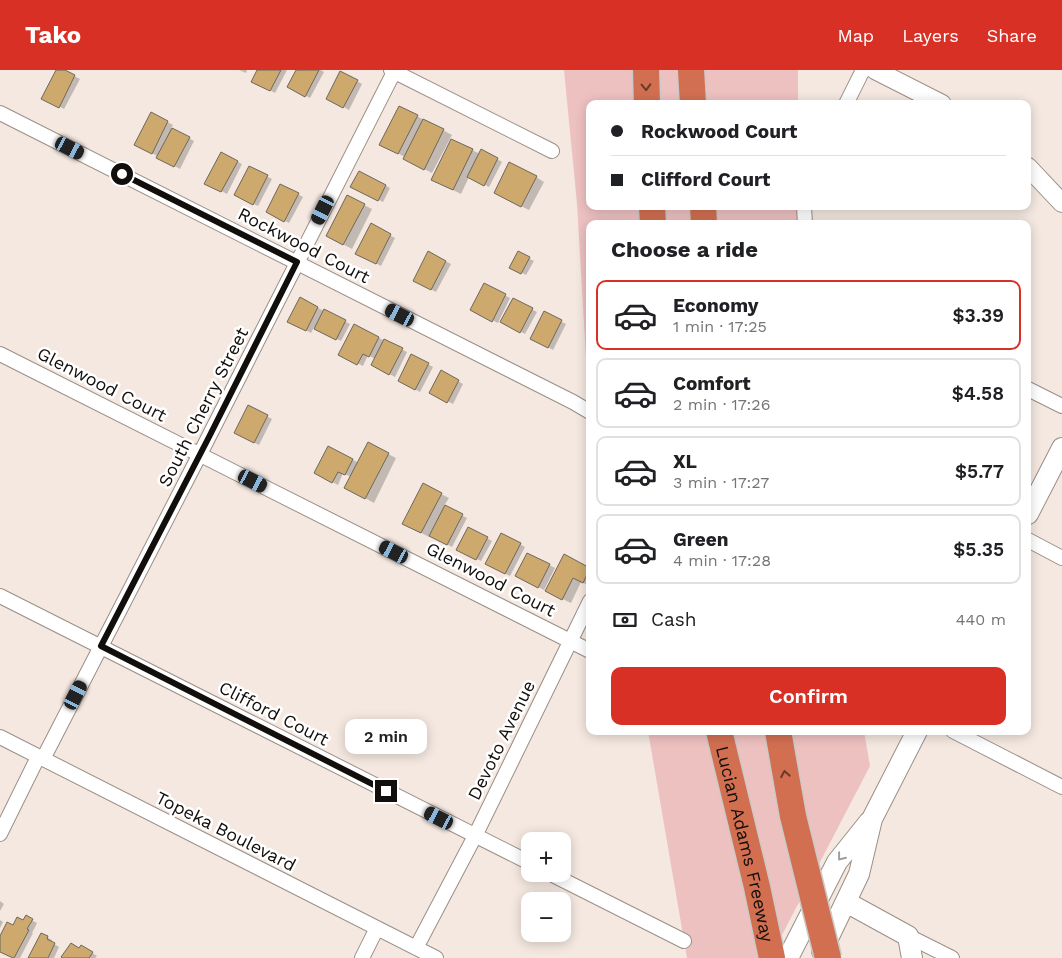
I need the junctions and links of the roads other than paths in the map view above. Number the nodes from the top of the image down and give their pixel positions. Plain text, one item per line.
1 (393, 70) edge
2 (646, 70) edge
3 (863, 70) edge
4 (875, 70) edge
5 (647, 100) edge
6 (848, 100) edge
7 (934, 100) edge
8 (0, 113) edge
9 (552, 151) dead end
10 (1031, 169) edge
11 (1062, 202) edge
12 (297, 262) junction
13 (0, 354) edge
14 (1031, 390) edge
15 (1062, 406) edge
16 (586, 410) edge
17 (1062, 448) edge
18 (200, 454) junction
19 (1031, 508) edge
20 (1031, 542) edge
21 (1062, 558) edge
22 (0, 596) edge
23 (586, 610) edge
24 (571, 640) junction
25 (101, 646) junction
26 (586, 649) edge
27 (720, 735) edge
28 (779, 735) edge
29 (915, 735) edge
30 (961, 735) edge
31 (0, 738) edge
32 (41, 758) junction
33 (1062, 787) edge
34 (872, 819) junction
35 (0, 834) edge
36 (475, 836) junction
37 (521, 859) edge
38 (566, 882) edge
39 (846, 902) junction
40 (377, 928) junction
41 (908, 936) junction
42 (684, 941) dead end
43 (416, 948) junction
44 (362, 958) edge
45 (436, 958) edge
46 (772, 958) edge
47 (788, 958) edge
48 (818, 958) edge
49 (828, 958) edge
50 (912, 958) edge
51 (952, 958) edge

1 - 9 street
1 - 12 street, South Cherry Street
2 -> 5 highway
3 - 6 street
4 - 7 street
8 - 12 street, Rockwood Court
10 - 11 street
12 - 16 street, Rockwood Court
12 - 18 street, South Cherry Street
13 - 18 street, Glenwood Court
14 - 15 street
17 - 19 main road
18 - 24 street, Glenwood Court
18 - 25 street, South Cherry Street
20 - 21 street
22 - 25 street, Clifford Court
23 - 24 street, Devoto Avenue
24 - 26 street, Glenwood Court
24 - 36 street, Devoto Avenue
25 - 32 street, South Cherry Street
25 - 36 street, Clifford Court
27 - 46 highway, Lucian Adams Freeway
49 -> 28 highway, bridge
29 - 34 main road
30 - 33 street
31 - 32 street, Topeka Boulevard
32 - 35 street, South Cherry Street
32 - 40 street, Topeka Boulevard
34 - 39 main road
34 -> 47 main road
36 - 37 street, Clifford Court
36 - 43 street, Devoto Avenue
38 - 42 street
39 - 41 main road
39 - 48 main road
40 - 43 street, Topeka Boulevard
40 - 44 street
41 - 50 main road
41 - 51 street
43 - 45 street, Topeka Boulevard

